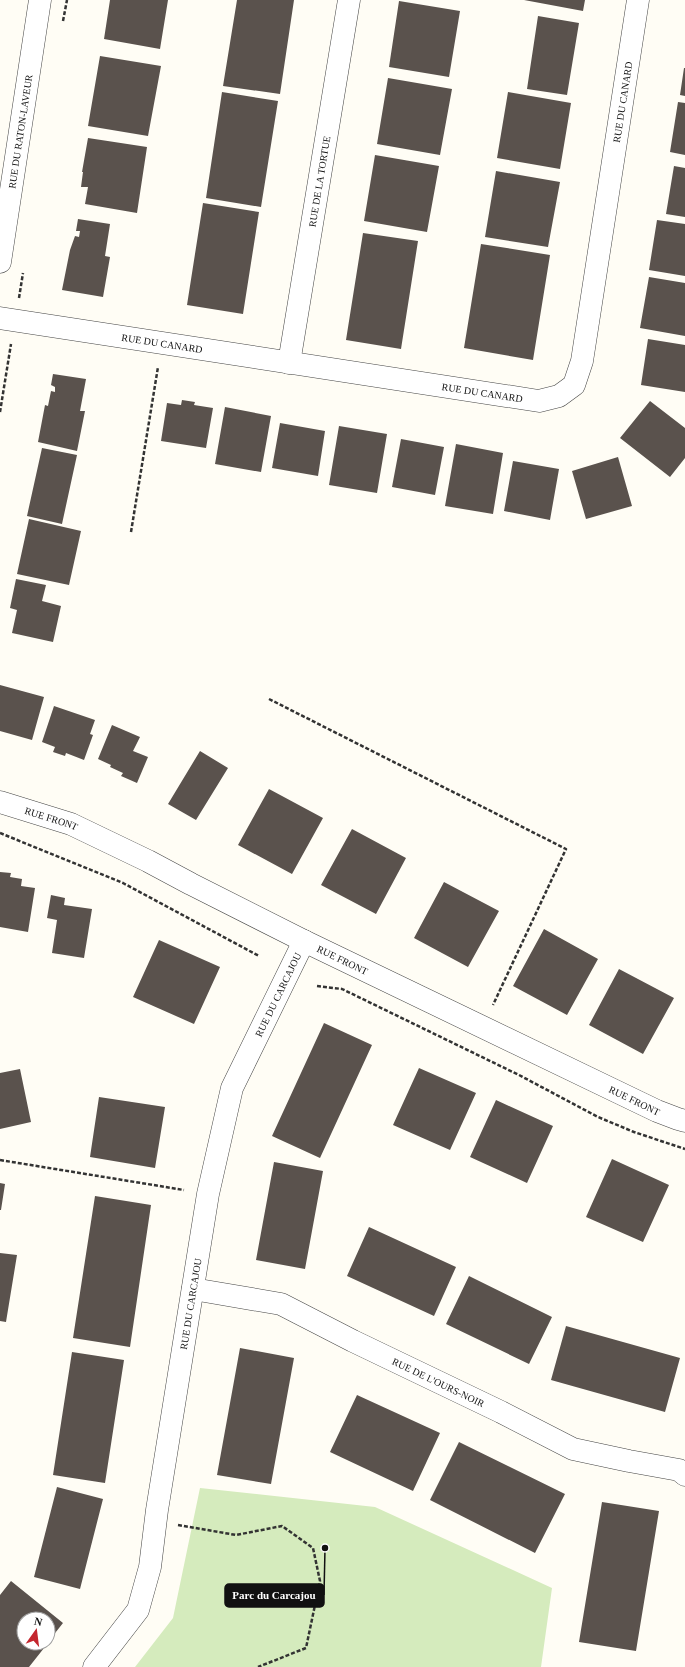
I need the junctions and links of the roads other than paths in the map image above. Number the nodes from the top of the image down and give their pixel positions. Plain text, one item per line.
1 (40, 0) edge
2 (349, 0) edge
3 (638, 0) edge
4 (0, 262) edge
5 (0, 318) edge
6 (289, 363) junction
7 (0, 802) edge
8 (304, 941) junction
9 (685, 1121) edge
10 (193, 1290) junction
11 (685, 1475) edge
12 (94, 1667) edge

1 - 4 street, RUE DU RATON-LAVEUR
2 - 6 street, RUE DE LA TORTUE
3 - 6 street, RUE DU CANARD
5 - 6 street, RUE DU CANARD
7 - 8 street, RUE FRONT
8 - 9 street, RUE FRONT
8 - 10 street, RUE DU CARCAJOU
10 - 11 street, RUE DE L'OURS-NOIR
10 - 12 street, RUE DU CARCAJOU

